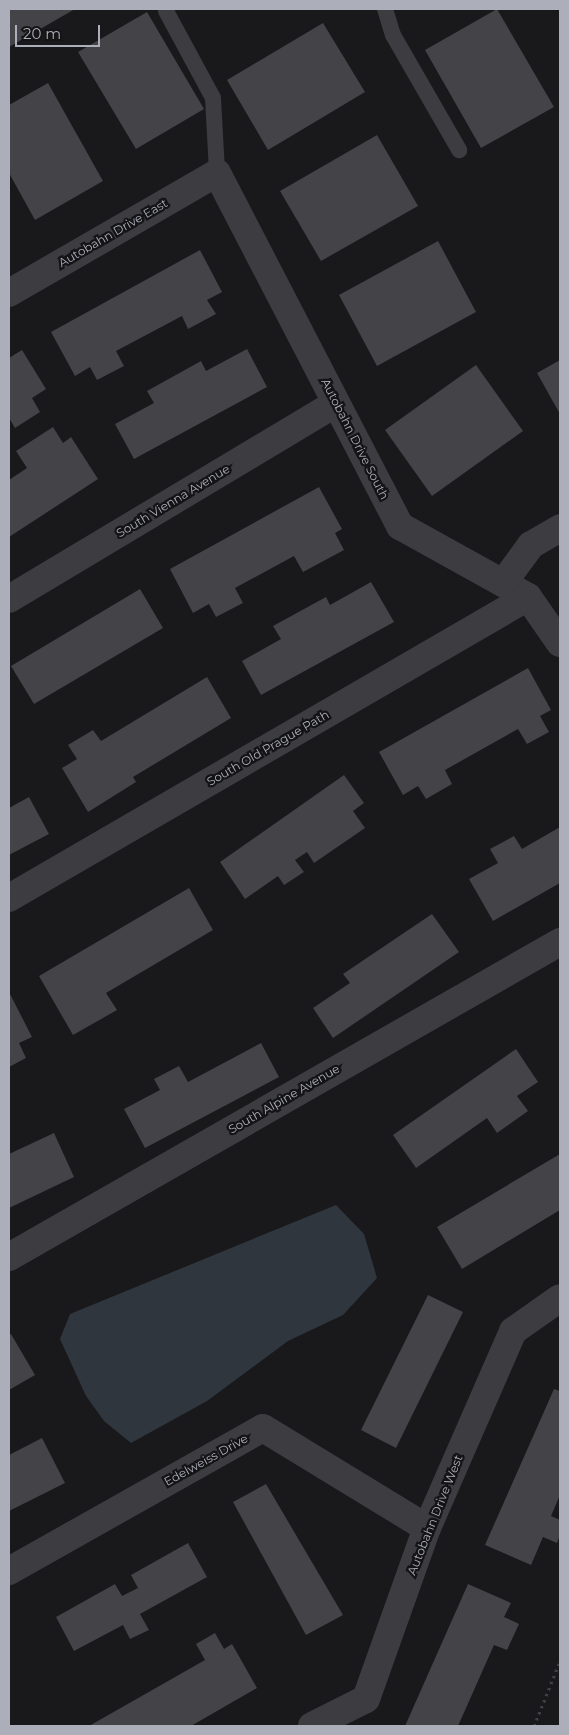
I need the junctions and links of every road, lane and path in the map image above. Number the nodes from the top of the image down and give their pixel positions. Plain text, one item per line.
1 (385, 9) edge
2 (166, 12) dead end
3 (459, 150) dead end
4 (217, 173) junction
5 (9, 293) edge
6 (336, 403) junction
7 (560, 528) edge
8 (503, 583) junction
9 (528, 597) junction
10 (9, 599) edge
11 (560, 643) edge
12 (9, 898) edge
13 (560, 942) edge
14 (9, 1256) edge
15 (560, 1298) edge
16 (427, 1528) junction
17 (9, 1570) edge
18 (560, 1661) edge
19 (312, 1726) edge
20 (534, 1726) edge

1 - 3 lane
2 - 4 lane
4 - 5 street, Autobahn Drive East
4 - 6 street, Autobahn Drive South
6 - 8 street, Autobahn Drive South
6 - 10 street, South Vienna Avenue
7 - 8 street
8 - 9 street, Autobahn Drive South
9 - 11 street, Autobahn Drive South
9 - 12 street, South Old Prague Path
13 - 14 street, South Alpine Avenue
15 - 16 street, Autobahn Drive West
16 - 17 street, Edelweiss Drive
16 - 19 street, Autobahn Drive West
18 - 20 path

